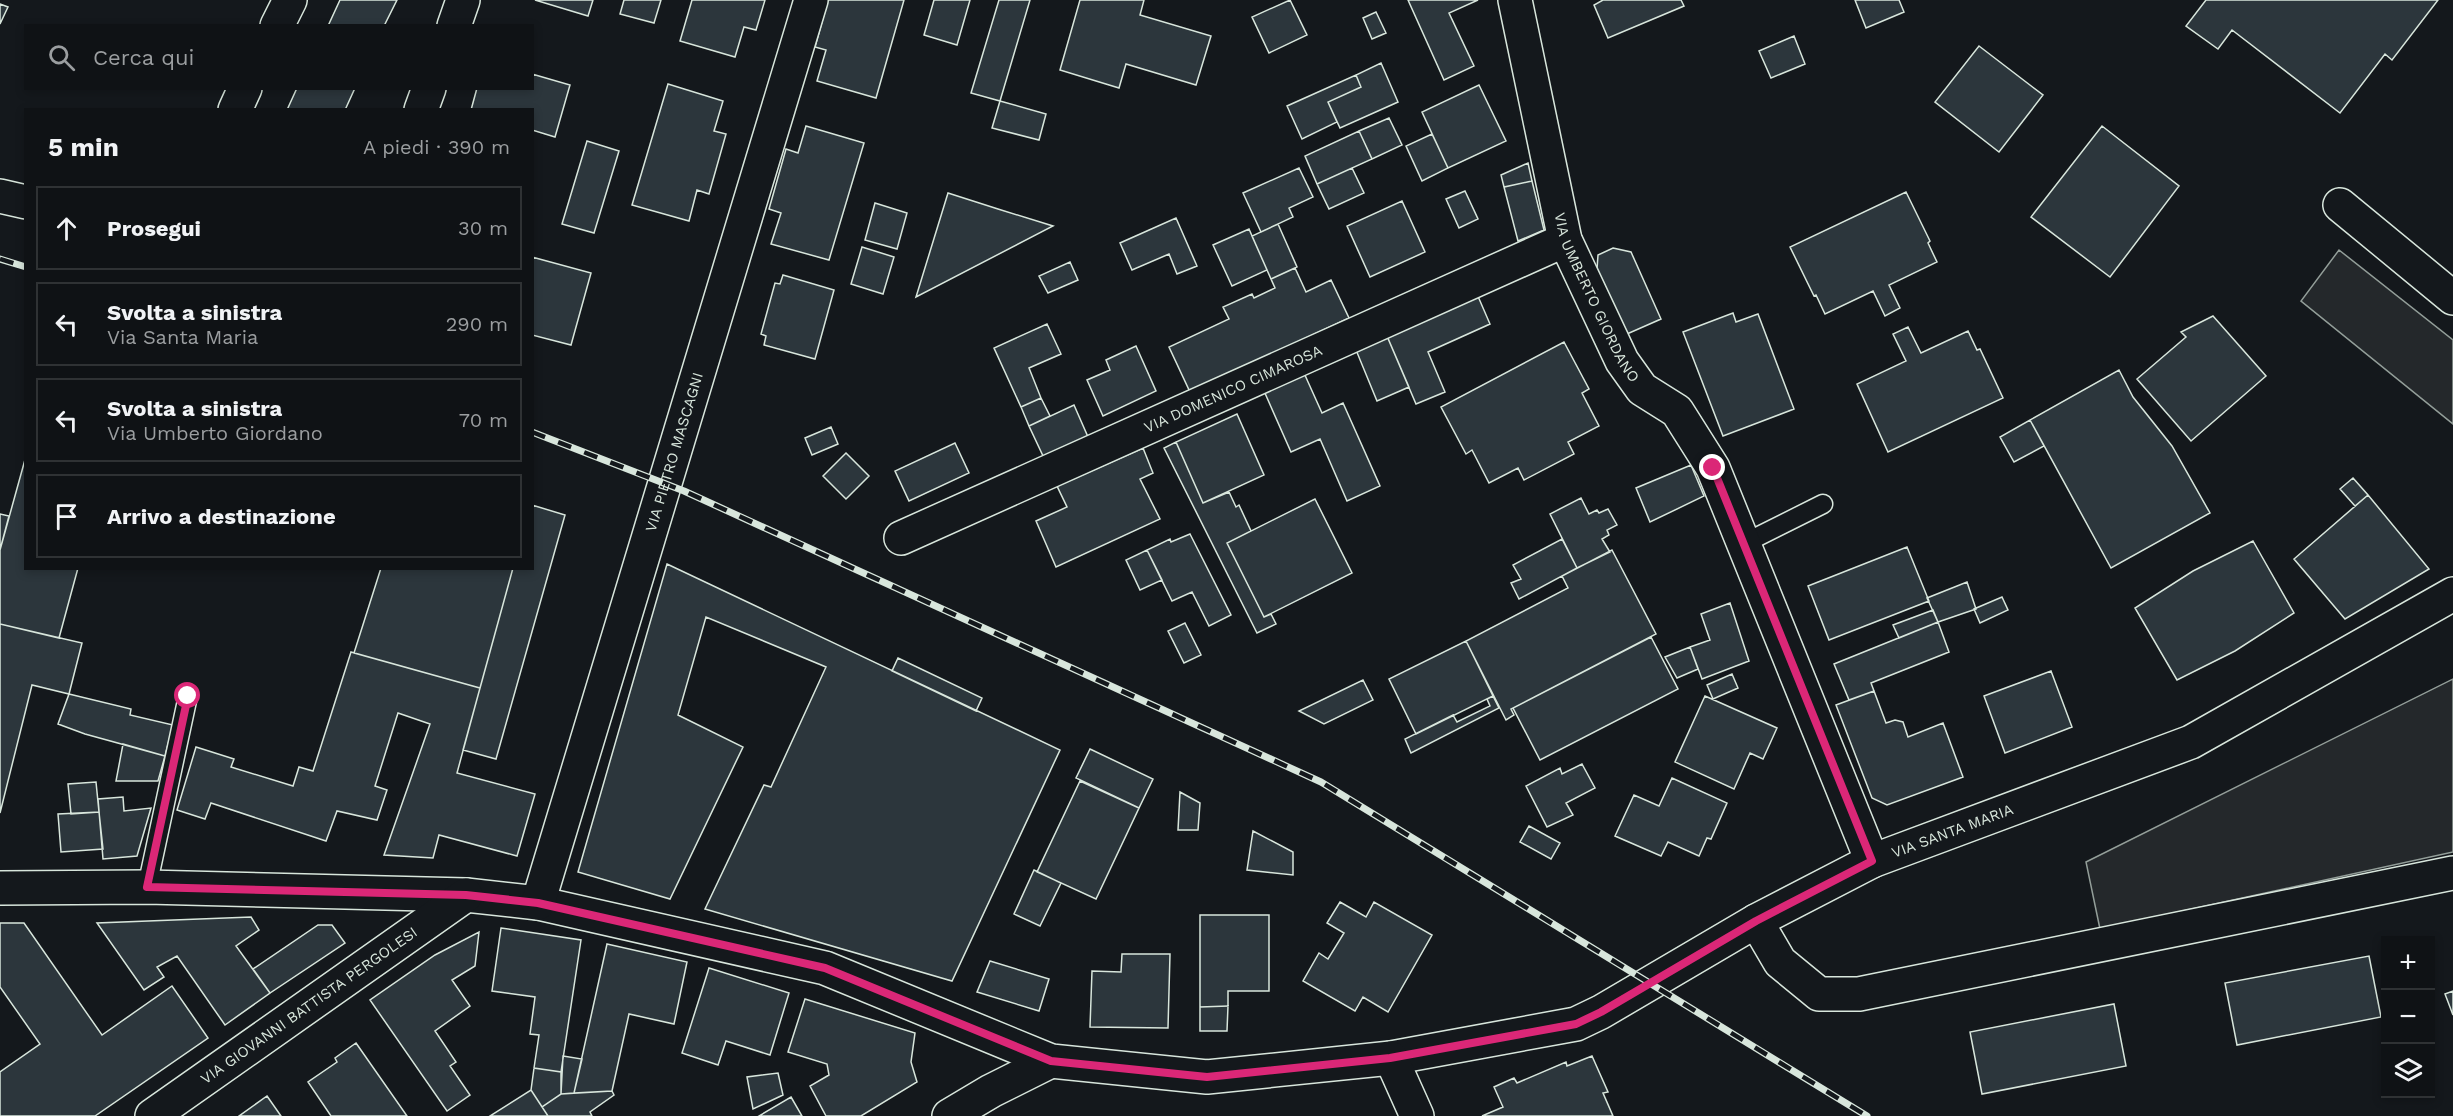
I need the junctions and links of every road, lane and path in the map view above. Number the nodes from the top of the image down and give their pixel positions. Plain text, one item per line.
1 (290, 0) edge
2 (464, 0) edge
3 (811, 0) edge
4 (1515, 0) edge
5 (278, 24) edge
6 (454, 24) edge
7 (244, 90) edge
8 (428, 90) edge
9 (236, 108) edge
10 (422, 108) edge
11 (0, 196) edge
12 (24, 202) edge
13 (2340, 205) dead end
14 (1565, 240) junction
15 (2453, 298) edge
16 (1823, 504) dead end
17 (901, 538) dead end
18 (1745, 543) junction
19 (2453, 594) edge
20 (188, 696) dead end
21 (1872, 861) junction
22 (2453, 873) edge
23 (147, 887) junction
24 (0, 888) edge
25 (466, 895) junction
26 (538, 903) junction
27 (1756, 921) junction
28 (1390, 1058) junction
29 (1051, 1061) junction
30 (152, 1116) edge
31 (949, 1116) edge
32 (1417, 1116) edge

1 - 5 street
2 - 6 street
3 - 26 street, VIA PIETRO MASCAGNI
4 - 14 street, VIA UMBERTO GIORDANO
7 - 9 street
8 - 10 street
11 - 12 street
13 - 15 street
14 - 17 street, VIA DOMENICO CIMAROSA
14 - 18 street, VIA UMBERTO GIORDANO
16 - 18 lane
18 - 21 street, VIA UMBERTO GIORDANO
19 - 21 street, VIA SANTA MARIA
20 - 23 lane
21 - 27 street, VIA SANTA MARIA
22 - 27 street
23 - 24 street, VIA SANTA MARIA
23 - 25 street, VIA SANTA MARIA
25 - 26 street, VIA SANTA MARIA
25 - 30 street, VIA GIOVANNI BATTISTA PERGOLESI
26 - 29 street, VIA SANTA MARIA
27 - 28 street, VIA SANTA MARIA
28 - 29 street, VIA SANTA MARIA
28 - 32 street
29 - 31 street

